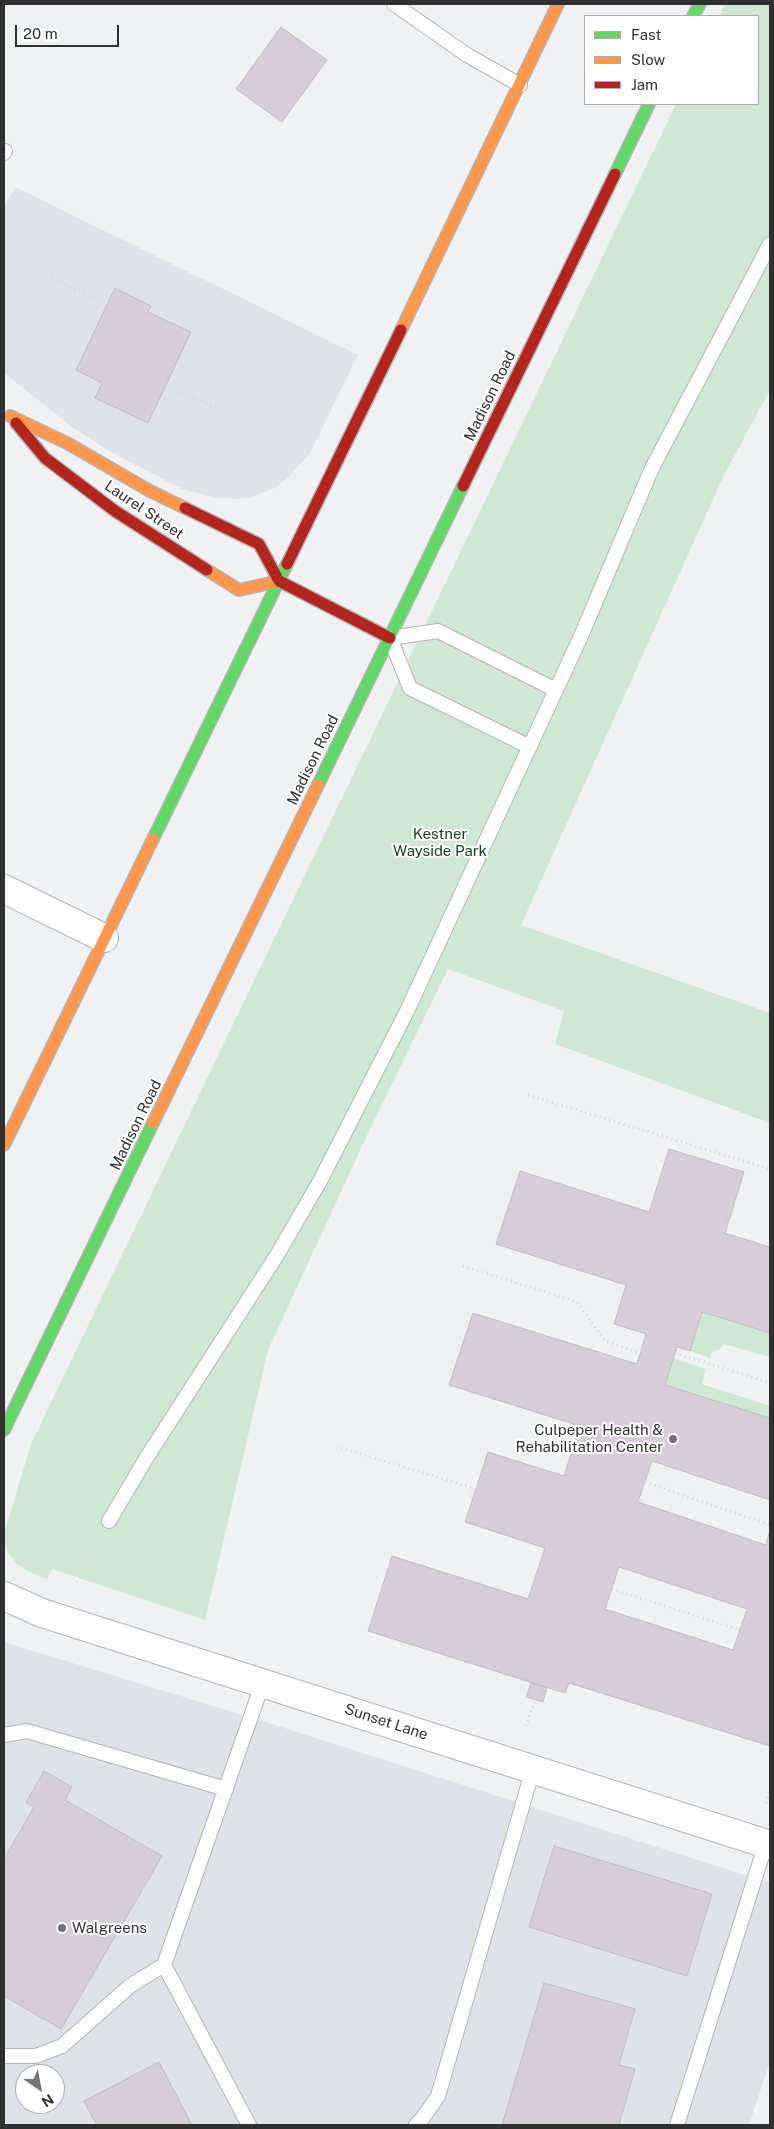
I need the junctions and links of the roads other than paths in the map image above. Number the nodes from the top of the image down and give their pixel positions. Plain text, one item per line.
1 (394, 4) edge
2 (558, 4) edge
3 (700, 4) edge
4 (694, 15) edge
5 (520, 86) junction
6 (649, 105) edge
7 (770, 244) edge
8 (7, 413) edge
9 (279, 581) junction
10 (390, 638) junction
11 (556, 690) junction
12 (530, 747) junction
13 (4, 890) edge
14 (104, 938) junction
15 (4, 1146) edge
16 (4, 1430) edge
17 (109, 1521) road end
18 (4, 1596) edge
19 (263, 1682) junction
20 (4, 1735) edge
21 (533, 1769) junction
22 (226, 1789) junction
23 (768, 1844) edge
24 (164, 1965) junction
25 (4, 2056) edge
26 (250, 2125) edge
27 (416, 2125) edge
28 (677, 2125) edge

1 - 5 lane
2 - 5 main road
3 - 4 main road
5 - 9 main road
6 - 10 main road, Madison Road
7 - 11 lane
8 - 9 main road, Laurel Street
8 - 9 main road, Laurel Street
9 - 10 main road
9 - 14 main road
10 - 11 lane
10 - 12 lane
10 - 16 main road, Madison Road
11 - 12 lane
12 - 17 lane
13 - 14 street
14 - 15 main road
18 - 19 street, Sunset Lane
19 - 21 street, Sunset Lane
19 - 22 lane
20 - 22 lane
21 - 23 street, Sunset Lane
21 - 27 lane
22 - 24 lane
23 - 28 lane
24 - 25 lane
24 - 26 lane

